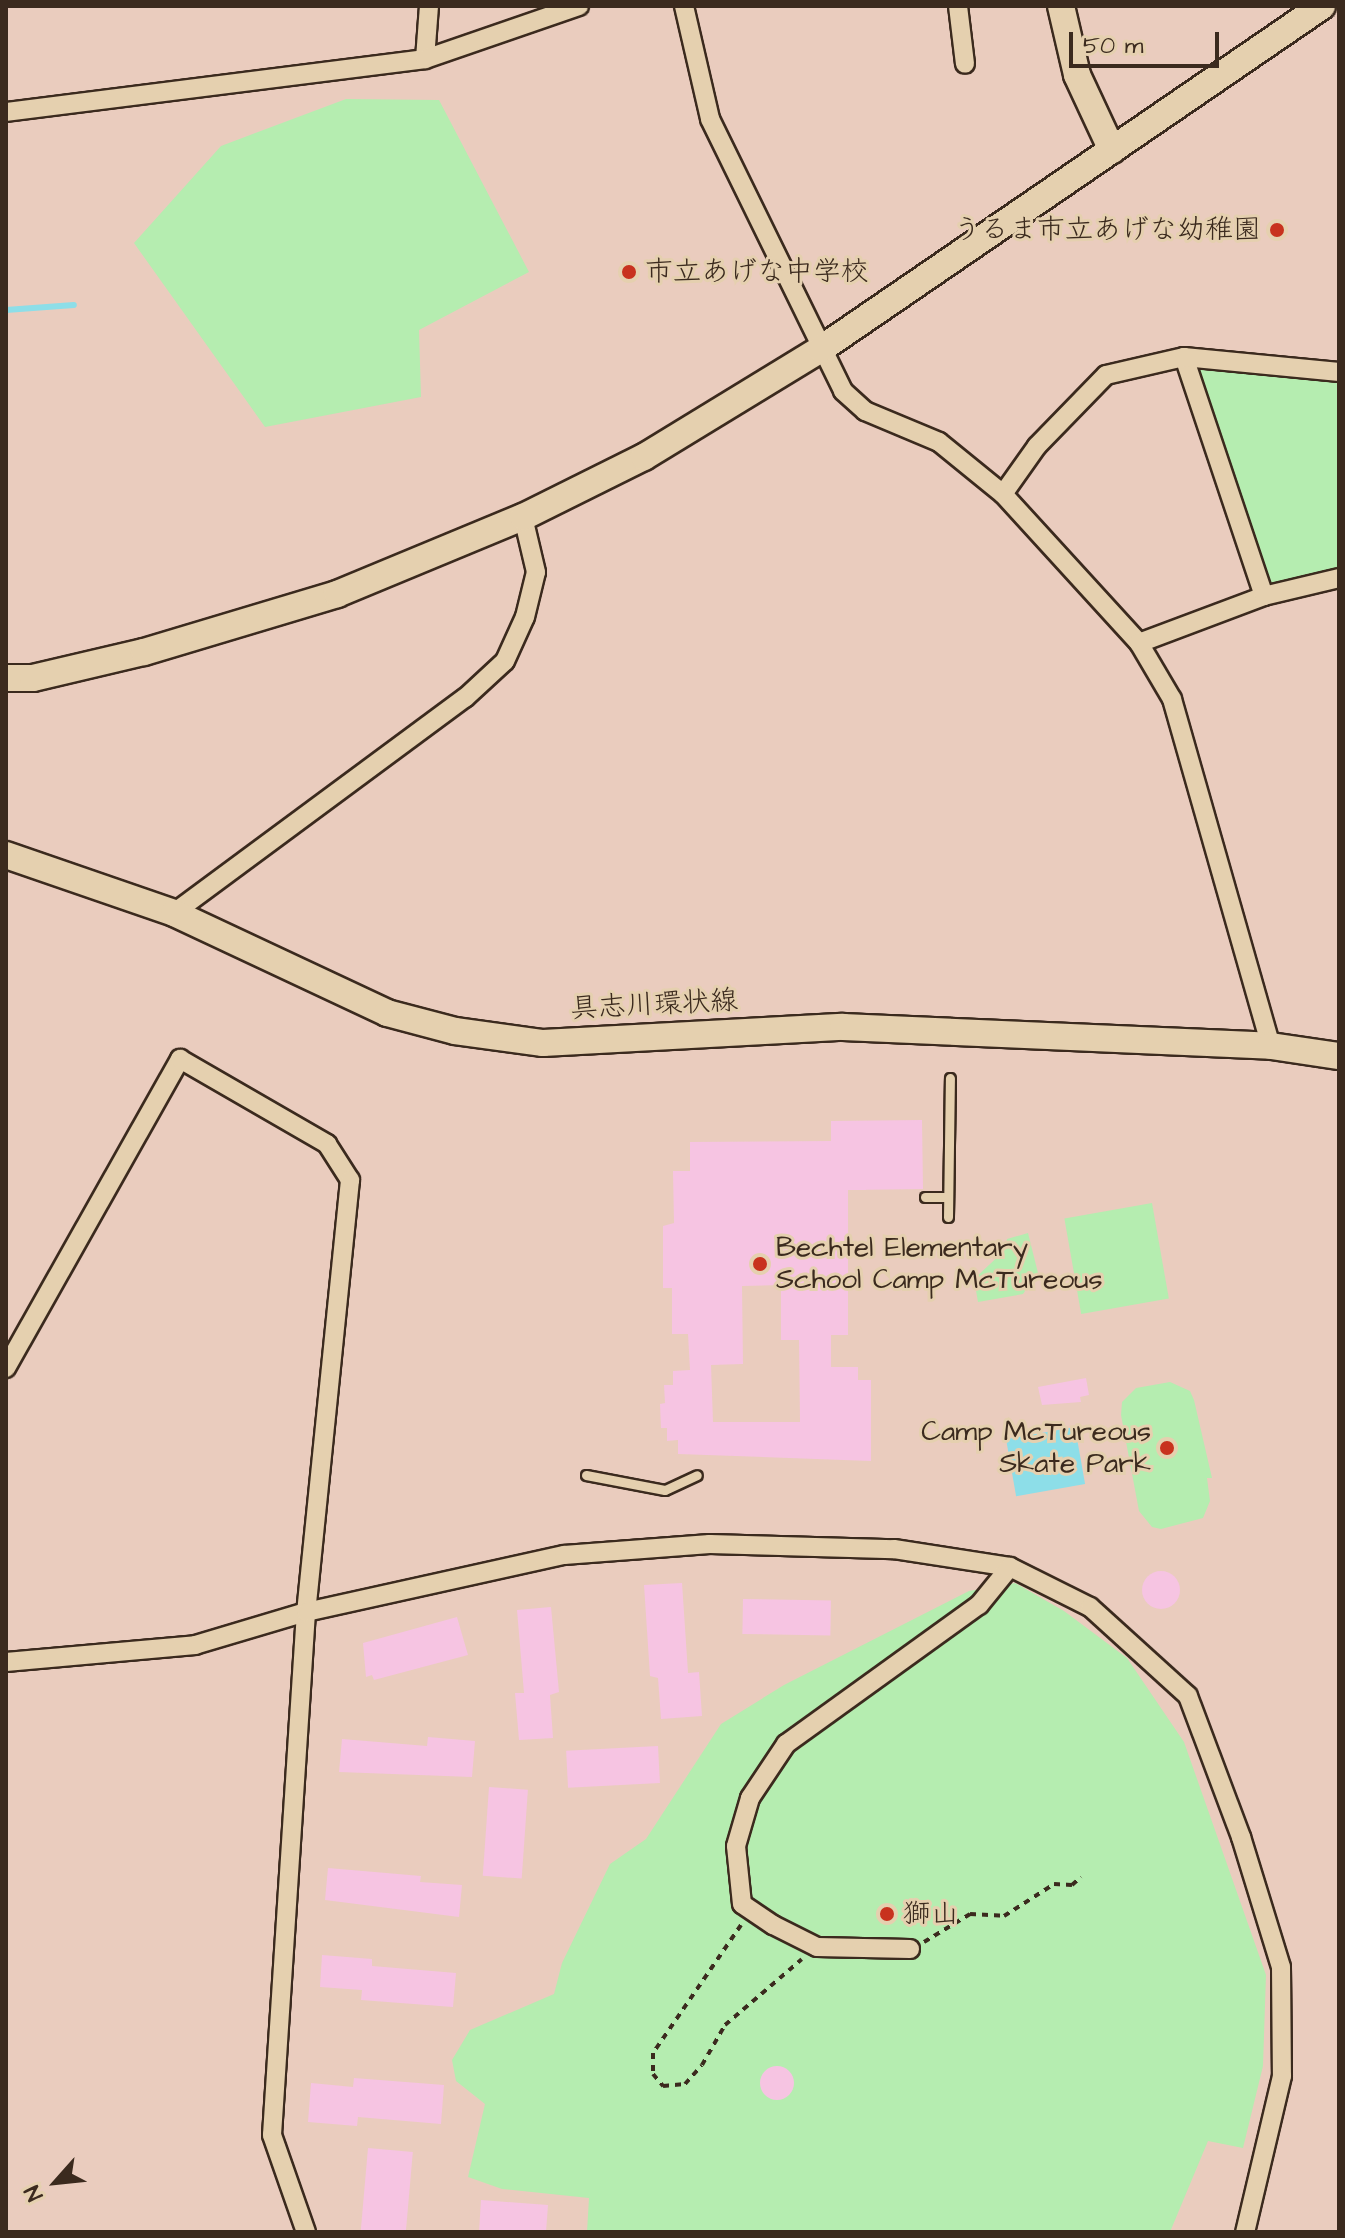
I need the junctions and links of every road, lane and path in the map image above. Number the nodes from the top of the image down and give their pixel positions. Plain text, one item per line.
1 (429, 6) edge
2 (579, 6) edge
3 (684, 6) edge
4 (958, 6) edge
5 (1061, 6) edge
6 (1322, 6) edge
7 (425, 59) junction
8 (965, 64) dead end
9 (6, 112) edge
10 (1112, 150) junction
11 (821, 349) junction
12 (1184, 357) junction
13 (1339, 372) edge
14 (1003, 494) junction
15 (523, 517) junction
16 (1339, 578) edge
17 (1264, 596) junction
18 (1139, 643) junction
19 (6, 678) edge
20 (6, 855) edge
21 (174, 913) junction
22 (1271, 1046) junction
23 (1339, 1056) edge
24 (950, 1078) dead end
25 (925, 1197) dead end
26 (948, 1197) junction
27 (948, 1217) dead end
28 (6, 1368) edge
29 (586, 1475) dead end
30 (697, 1475) dead end
31 (1010, 1567) junction
32 (306, 1612) junction
33 (6, 1662) edge
34 (1081, 1877) dead end
35 (752, 1911) junction
36 (817, 1947) junction
37 (910, 1949) joint
38 (306, 2232) edge
39 (1245, 2232) edge

1 - 7 street
2 - 7 street
3 - 11 street
4 - 8 street
5 - 10 street
6 - 10 street
7 - 9 street
10 - 11 street
11 - 14 street
11 - 15 street
12 - 13 street
12 - 14 street
12 - 17 street
14 - 18 street
15 - 19 street
15 - 21 street
16 - 17 street
17 - 18 street
18 - 22 street
20 - 21 street, 具志川環状線
21 - 22 street, 具志川環状線
22 - 23 street, 具志川環状線
24 - 26 lane
25 - 26 lane
26 - 27 lane
28 - 32 street
29 - 30 lane
31 - 32 street
31 - 35 street
31 - 39 street
32 - 33 street
32 - 38 street
34 - 37 path
35 - 36 street
35 - 36 path
36 - 37 street

